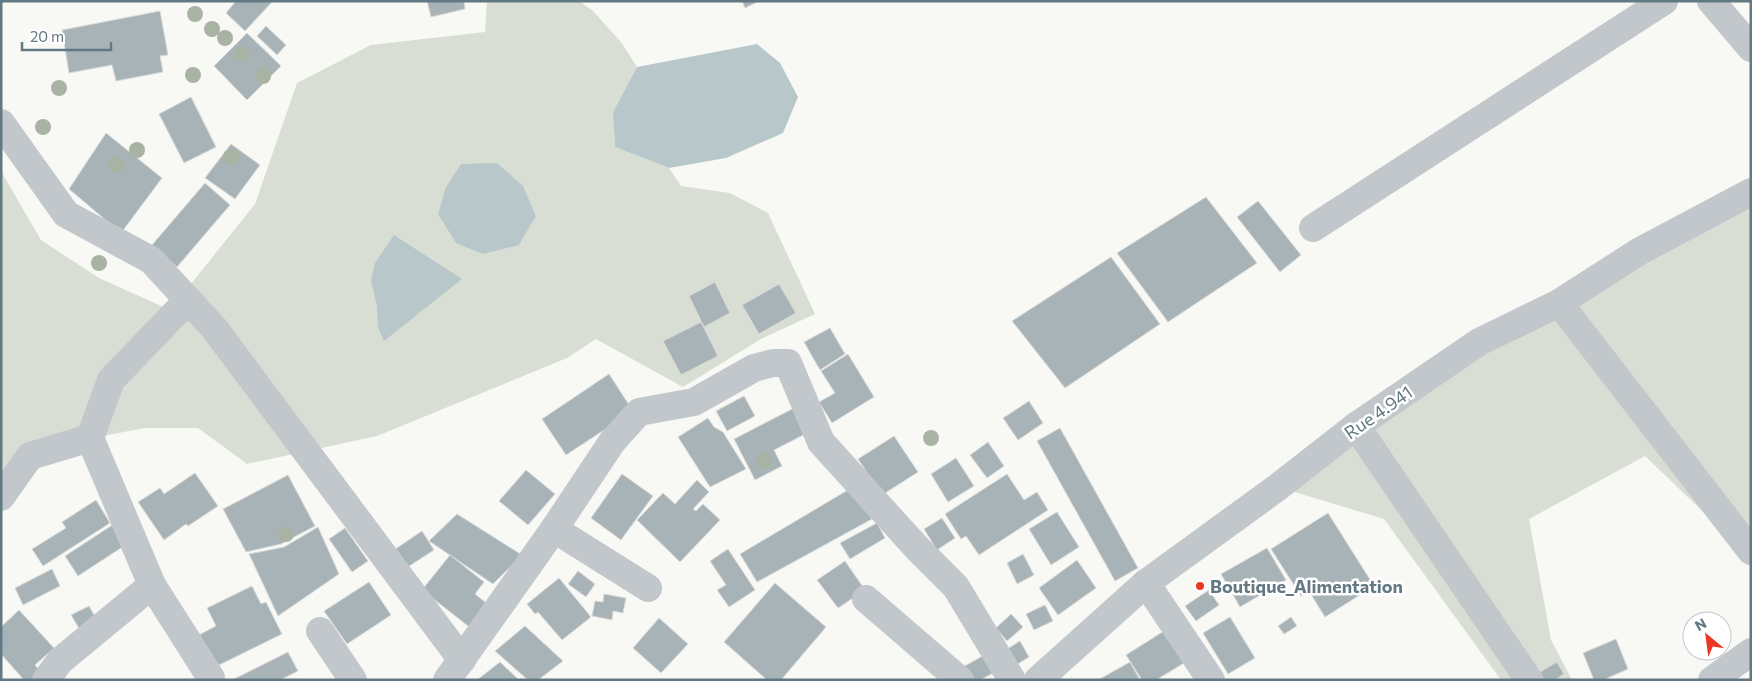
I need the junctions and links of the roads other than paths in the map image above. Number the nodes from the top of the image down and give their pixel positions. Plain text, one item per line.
1 (1664, 1) edge
2 (1712, 1) edge
3 (1751, 48) edge
4 (1, 122) edge
5 (1751, 192) edge
6 (1313, 228) dead end
7 (188, 300) junction
8 (1558, 303) junction
9 (1356, 426) junction
10 (90, 438) junction
11 (1, 497) edge
12 (554, 529) junction
13 (1751, 551) edge
14 (1146, 583) junction
15 (152, 585) junction
16 (648, 588) dead end
17 (866, 599) dead end
18 (320, 631) dead end
19 (1751, 652) edge
20 (455, 670) edge
21 (211, 678) dead end
22 (46, 680) edge
23 (353, 680) edge
24 (960, 680) edge
25 (1012, 680) edge
26 (1038, 680) edge
27 (1211, 680) edge
28 (1529, 680) edge
29 (1712, 680) edge

1 - 6 street
2 - 3 street
4 - 7 street
5 - 8 street, Rue 4.941
7 - 10 street
7 - 20 street
8 - 9 street, Rue 4.941
8 - 13 street
9 - 14 street, Rue 4.941
9 - 28 street
10 - 11 street
10 - 15 street
12 - 16 street
12 - 20 street
12 - 25 street
14 - 26 street, Rue 4.941
14 - 27 street
15 - 21 street
15 - 22 street
17 - 24 street
18 - 23 street
19 - 29 street

